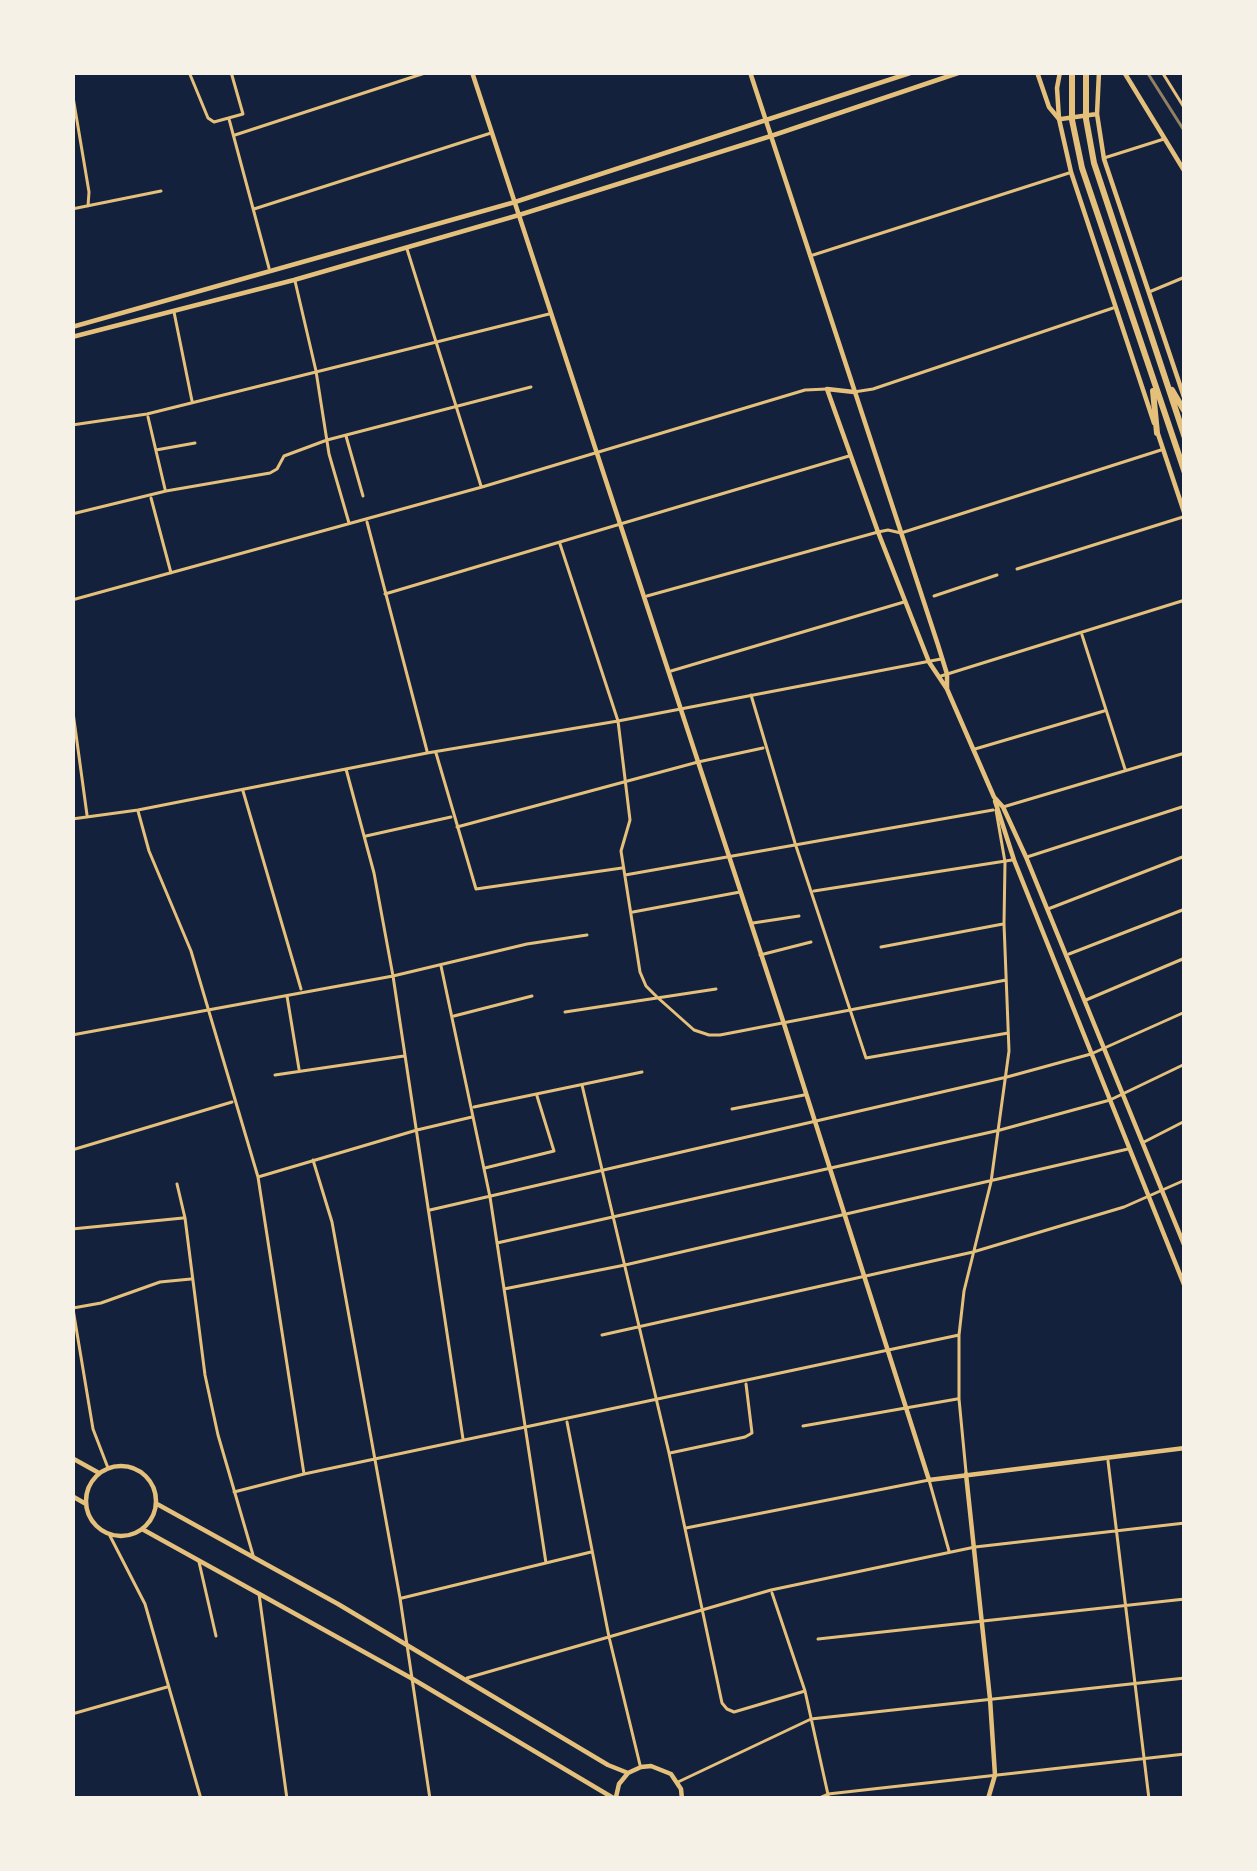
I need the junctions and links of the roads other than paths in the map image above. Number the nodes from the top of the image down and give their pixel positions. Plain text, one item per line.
1 (189, 72) edge
2 (231, 72) edge
3 (428, 72) edge
4 (472, 72) edge
5 (750, 72) edge
6 (913, 72) edge
7 (961, 72) edge
8 (1037, 72) edge
9 (1060, 72) edge
10 (1072, 72) edge
11 (1085, 72) edge
12 (1099, 72) edge
13 (1124, 72) edge
14 (1162, 72) edge
15 (72, 91) edge
16 (1185, 110) edge
17 (1097, 114) junction
18 (229, 119) junction
19 (1059, 119) junction
20 (766, 121) junction
21 (491, 133) junction
22 (235, 135) junction
23 (771, 136) junction
24 (1166, 139) junction
25 (1104, 159) junction
26 (1071, 172) junction
27 (1185, 172) edge
28 (160, 191) dead end
29 (515, 202) junction
30 (88, 206) junction
31 (72, 209) edge
32 (254, 209) junction
33 (519, 215) junction
34 (406, 248) junction
35 (810, 256) junction
36 (270, 272) junction
37 (1183, 278) edge
38 (294, 280) junction
39 (1185, 287) edge
40 (1149, 292) junction
41 (1115, 307) junction
42 (174, 312) junction
43 (551, 314) junction
44 (72, 327) edge
45 (72, 337) edge
46 (435, 342) junction
47 (316, 371) junction
48 (1152, 375) junction
49 (1165, 377) junction
50 (531, 387) dead end
51 (827, 389) junction
52 (854, 392) junction
53 (1185, 400) edge
54 (192, 403) junction
55 (455, 406) junction
56 (1185, 412) edge
57 (147, 414) junction
58 (72, 425) edge
59 (1157, 433) junction
60 (346, 434) junction
61 (1185, 438) edge
62 (327, 440) junction
63 (195, 443) dead end
64 (1162, 449) junction
65 (157, 450) junction
66 (597, 453) junction
67 (850, 456) junction
68 (1185, 473) edge
69 (482, 487) junction
70 (166, 491) junction
71 (150, 496) junction
72 (363, 496) dead end
73 (72, 514) edge
74 (1185, 516) edge
75 (366, 520) junction
76 (349, 524) junction
77 (621, 525) junction
78 (878, 532) junction
79 (901, 533) junction
80 (560, 544) junction
81 (1017, 569) dead end
82 (171, 574) junction
83 (998, 575) dead end
84 (385, 594) junction
85 (934, 596) dead end
86 (645, 597) junction
87 (72, 600) edge
88 (1185, 600) edge
89 (905, 602) junction
90 (1082, 633) junction
91 (942, 658) junction
92 (929, 662) junction
93 (668, 672) junction
94 (943, 675) junction
95 (750, 694) junction
96 (72, 705) edge
97 (680, 708) junction
98 (1106, 711) junction
99 (618, 722) junction
100 (766, 747) junction
101 (974, 749) junction
102 (436, 752) junction
103 (427, 753) junction
104 (1185, 753) edge
105 (698, 762) junction
106 (346, 768) junction
107 (1125, 769) junction
108 (626, 782) junction
109 (242, 789) junction
110 (1185, 806) edge
111 (999, 808) junction
112 (137, 809) junction
113 (87, 816) junction
114 (454, 817) junction
115 (72, 819) edge
116 (457, 827) junction
117 (364, 837) junction
118 (795, 843) junction
119 (729, 856) junction
120 (1185, 856) edge
121 (1025, 857) junction
122 (1014, 860) junction
123 (1005, 862) junction
124 (623, 868) junction
125 (625, 875) junction
126 (740, 892) junction
127 (812, 892) junction
128 (1046, 909) junction
129 (1185, 909) edge
130 (631, 913) junction
131 (799, 916) dead end
132 (750, 923) junction
133 (1004, 924) junction
134 (587, 935) dead end
135 (811, 942) dead end
136 (881, 947) dead end
137 (760, 955) junction
138 (1066, 956) junction
139 (1185, 958) edge
140 (441, 966) junction
141 (393, 976) junction
142 (1006, 980) junction
143 (716, 989) dead end
144 (302, 992) junction
145 (287, 995) junction
146 (532, 996) dead end
147 (657, 998) junction
148 (1084, 1000) junction
149 (209, 1009) junction
150 (851, 1010) junction
151 (565, 1012) dead end
152 (1185, 1012) edge
153 (452, 1017) junction
154 (784, 1024) junction
155 (1009, 1033) junction
156 (72, 1035) edge
157 (1104, 1049) junction
158 (1091, 1054) junction
159 (406, 1056) junction
160 (1185, 1064) edge
161 (300, 1071) junction
162 (642, 1072) dead end
163 (275, 1076) dead end
164 (1007, 1077) junction
165 (582, 1085) junction
166 (537, 1093) junction
167 (806, 1095) junction
168 (1123, 1095) junction
169 (1110, 1100) junction
170 (234, 1101) junction
171 (473, 1108) junction
172 (732, 1109) dead end
173 (474, 1117) junction
174 (814, 1121) junction
175 (1185, 1121) edge
176 (417, 1130) junction
177 (1000, 1130) junction
178 (1143, 1143) junction
179 (1130, 1149) junction
180 (72, 1150) edge
181 (313, 1160) junction
182 (484, 1168) junction
183 (603, 1170) junction
184 (830, 1170) junction
185 (258, 1177) junction
186 (1185, 1180) edge
187 (991, 1182) junction
188 (178, 1184) dead end
189 (1163, 1190) junction
190 (1150, 1196) junction
191 (490, 1197) junction
192 (430, 1210) junction
193 (843, 1216) junction
194 (185, 1218) junction
195 (614, 1218) junction
196 (72, 1229) edge
197 (497, 1243) junction
198 (1185, 1247) edge
199 (973, 1252) junction
200 (625, 1265) junction
201 (862, 1277) junction
202 (193, 1279) junction
203 (1185, 1287) edge
204 (504, 1289) junction
205 (72, 1305) edge
206 (640, 1326) junction
207 (602, 1335) dead end
208 (959, 1335) junction
209 (886, 1352) junction
210 (745, 1382) junction
211 (959, 1399) junction
212 (656, 1400) junction
213 (905, 1407) junction
214 (566, 1420) junction
215 (803, 1426) dead end
216 (526, 1427) junction
217 (463, 1440) junction
218 (1185, 1448) edge
219 (669, 1453) junction
220 (1108, 1456) junction
221 (72, 1458) edge
222 (374, 1460) junction
223 (108, 1468) junction
224 (99, 1473) junction
225 (304, 1474) junction
226 (966, 1474) junction
227 (928, 1480) junction
228 (234, 1492) junction
229 (72, 1496) edge
230 (86, 1504) junction
231 (157, 1504) junction
232 (1185, 1523) edge
233 (685, 1528) junction
234 (142, 1529) junction
235 (1117, 1532) junction
236 (109, 1534) junction
237 (975, 1547) junction
238 (592, 1551) junction
239 (950, 1552) junction
240 (254, 1557) junction
241 (198, 1559) junction
242 (546, 1563) junction
243 (772, 1590) junction
244 (259, 1594) junction
245 (400, 1598) junction
246 (1185, 1599) edge
247 (1125, 1605) junction
248 (703, 1610) junction
249 (983, 1623) junction
250 (216, 1636) dead end
251 (609, 1637) junction
252 (818, 1639) dead end
253 (407, 1644) junction
254 (411, 1678) junction
255 (1185, 1678) edge
256 (464, 1679) junction
257 (1134, 1684) junction
258 (169, 1687) junction
259 (805, 1691) junction
260 (990, 1699) junction
261 (72, 1714) edge
262 (811, 1719) junction
263 (1185, 1754) edge
264 (1143, 1759) junction
265 (641, 1767) junction
266 (628, 1773) junction
267 (995, 1775) junction
268 (678, 1782) junction
269 (829, 1797) edge
270 (685, 1798) edge
271 (201, 1799) edge
272 (287, 1799) edge
273 (430, 1799) edge
274 (615, 1799) edge
275 (818, 1799) edge
276 (988, 1799) edge
277 (1148, 1799) edge

1 - 18 street
2 - 18 street
3 - 22 street
4 - 21 street
5 - 20 street
6 - 20 street
7 - 23 street
8 - 19 street
9 - 19 street
10 - 48 highway
11 - 49 highway
12 - 17 street
13 - 24 street
14 - 16 street
15 - 30 street
17 - 19 street
17 - 25 street
18 - 22 street
19 - 26 street
20 - 23 street
20 - 29 street
21 - 29 street
21 - 32 street
22 - 32 street
23 - 33 street
23 - 35 street
24 - 25 street
24 - 27 street
25 - 40 street
26 - 35 street
26 - 41 street
28 - 30 street
29 - 33 street
29 - 36 street
30 - 31 street
32 - 36 street
33 - 34 street
33 - 43 street
34 - 38 street
34 - 46 street
35 - 52 street
36 - 44 street
37 - 39 street
37 - 40 street
38 - 42 street
38 - 47 street
40 - 53 street
41 - 52 street
41 - 59 street
42 - 45 street
42 - 54 street
43 - 46 street
43 - 66 street
46 - 47 street
46 - 55 street
47 - 54 street
47 - 62 street
48 - 59 highway
48 - 68 highway
49 - 56 highway
49 - 61 highway
50 - 55 street
51 - 52 street
51 - 66 street
51 - 67 street
52 - 79 street
54 - 57 street
55 - 60 street
55 - 69 street
57 - 58 street
57 - 65 street
59 - 64 street
60 - 62 street
60 - 72 street
62 - 70 street
62 - 76 street
63 - 65 street
64 - 74 street
64 - 79 street
65 - 70 street
66 - 69 street
66 - 77 street
67 - 77 street
67 - 78 street
69 - 75 street
70 - 71 street
71 - 73 street
71 - 82 street
74 - 81 street
75 - 76 street
75 - 84 street
76 - 82 street
77 - 80 street
77 - 86 street
78 - 79 street
78 - 86 street
78 - 89 street
79 - 91 street
80 - 84 street
80 - 99 street
82 - 87 street
83 - 85 street
84 - 103 street
86 - 93 street
88 - 90 street
89 - 92 street
89 - 93 street
90 - 94 street
90 - 98 street
91 - 92 street
91 - 94 street
92 - 94 street
92 - 95 street
93 - 97 street
94 - 101 street
95 - 97 street
95 - 100 street
96 - 113 street
97 - 99 street
97 - 105 street
98 - 101 street
98 - 107 street
99 - 102 street
99 - 108 street
100 - 105 street
100 - 118 street
101 - 111 street
102 - 103 street
102 - 114 street
103 - 106 street
104 - 107 street
105 - 108 street
105 - 119 street
106 - 109 street
106 - 117 street
107 - 111 street
108 - 116 street
108 - 124 street
109 - 112 street
109 - 144 street
110 - 121 street
111 - 118 street
111 - 121 street
111 - 122 street
111 - 123 street
112 - 113 street
112 - 149 street
113 - 115 street
114 - 116 street
114 - 117 street
116 - 124 street
117 - 141 street
118 - 119 street
118 - 127 street
119 - 125 street
119 - 126 street
120 - 128 street
121 - 128 street
122 - 123 street
122 - 158 street
123 - 127 street
123 - 133 street
124 - 125 street
125 - 130 street
126 - 130 street
126 - 132 street
127 - 150 street
128 - 138 street
129 - 138 street
130 - 147 street
131 - 132 street
132 - 137 street
133 - 136 street
133 - 142 street
134 - 140 street
135 - 137 street
137 - 154 street
138 - 148 street
139 - 148 street
140 - 141 street
140 - 153 street
141 - 144 street
141 - 159 street
142 - 150 street
142 - 155 street
143 - 147 street
144 - 145 street
145 - 149 street
145 - 161 street
146 - 153 street
147 - 151 street
147 - 154 street
148 - 157 street
149 - 156 street
149 - 170 street
150 - 154 street
150 - 155 street
152 - 157 street
153 - 171 street
154 - 167 street
155 - 164 street
157 - 158 street
157 - 168 street
158 - 164 street
158 - 169 street
159 - 161 street
159 - 176 street
160 - 168 street
161 - 163 street
162 - 165 street
164 - 174 street
164 - 177 street
165 - 166 street
165 - 183 street
166 - 171 street
166 - 182 street
167 - 172 street
167 - 174 street
168 - 169 street
168 - 178 street
169 - 177 street
169 - 179 street
170 - 180 street
170 - 185 street
171 - 173 street
173 - 176 street
173 - 182 street
174 - 183 street
174 - 184 street
175 - 178 street
176 - 181 street
176 - 192 street
177 - 184 street
177 - 187 street
178 - 189 street
179 - 187 street
179 - 190 street
181 - 185 street
181 - 222 street
182 - 191 street
183 - 191 street
183 - 195 street
184 - 193 street
184 - 195 street
185 - 225 street
186 - 189 street
187 - 193 street
187 - 199 street
188 - 194 street
189 - 190 street
189 - 198 street
190 - 199 street
190 - 203 street
191 - 192 street
191 - 197 street
192 - 217 street
193 - 200 street
193 - 201 street
194 - 196 street
194 - 202 street
195 - 197 street
195 - 200 street
197 - 204 street
199 - 201 street
199 - 208 street
200 - 204 street
200 - 206 street
201 - 206 street
201 - 209 street
202 - 205 street
202 - 228 street
204 - 216 street
205 - 223 street
206 - 207 street
206 - 212 street
208 - 209 street
208 - 211 street
209 - 210 street
209 - 213 street
210 - 212 street
210 - 219 street
211 - 213 street
211 - 226 street
212 - 214 street
212 - 219 street
213 - 215 street
213 - 227 street
214 - 216 street
214 - 238 street
216 - 217 street
216 - 242 street
217 - 222 street
218 - 220 street
219 - 233 street
220 - 226 street
220 - 235 street
221 - 224 street
222 - 225 street
222 - 245 street
223 - 224 street
223 - 231 street
224 - 230 street
225 - 228 street
226 - 227 street
226 - 237 street
227 - 233 street
227 - 239 street
228 - 240 street
229 - 230 street
230 - 236 street
231 - 234 street
231 - 240 street
232 - 235 street
233 - 248 street
234 - 236 street
234 - 241 street
235 - 237 street
235 - 247 street
236 - 258 street
237 - 239 street
237 - 249 street
238 - 242 street
238 - 251 street
239 - 243 street
240 - 253 street
241 - 244 street
241 - 250 street
242 - 245 street
243 - 248 street
243 - 259 street
244 - 254 street
244 - 272 street
245 - 253 street
246 - 247 street
247 - 249 street
247 - 257 street
248 - 251 street
248 - 259 street
249 - 252 street
249 - 260 street
251 - 256 street
251 - 265 street
253 - 254 street
253 - 256 street
254 - 273 street
254 - 274 street
255 - 257 street
256 - 266 street
257 - 260 street
257 - 264 street
258 - 261 street
258 - 271 street
259 - 262 street
260 - 262 street
260 - 267 street
262 - 268 street
262 - 269 street
263 - 264 street
264 - 267 street
264 - 277 street
265 - 266 street
265 - 268 street
266 - 274 street
267 - 269 street
267 - 276 street
268 - 270 street
269 - 275 street

